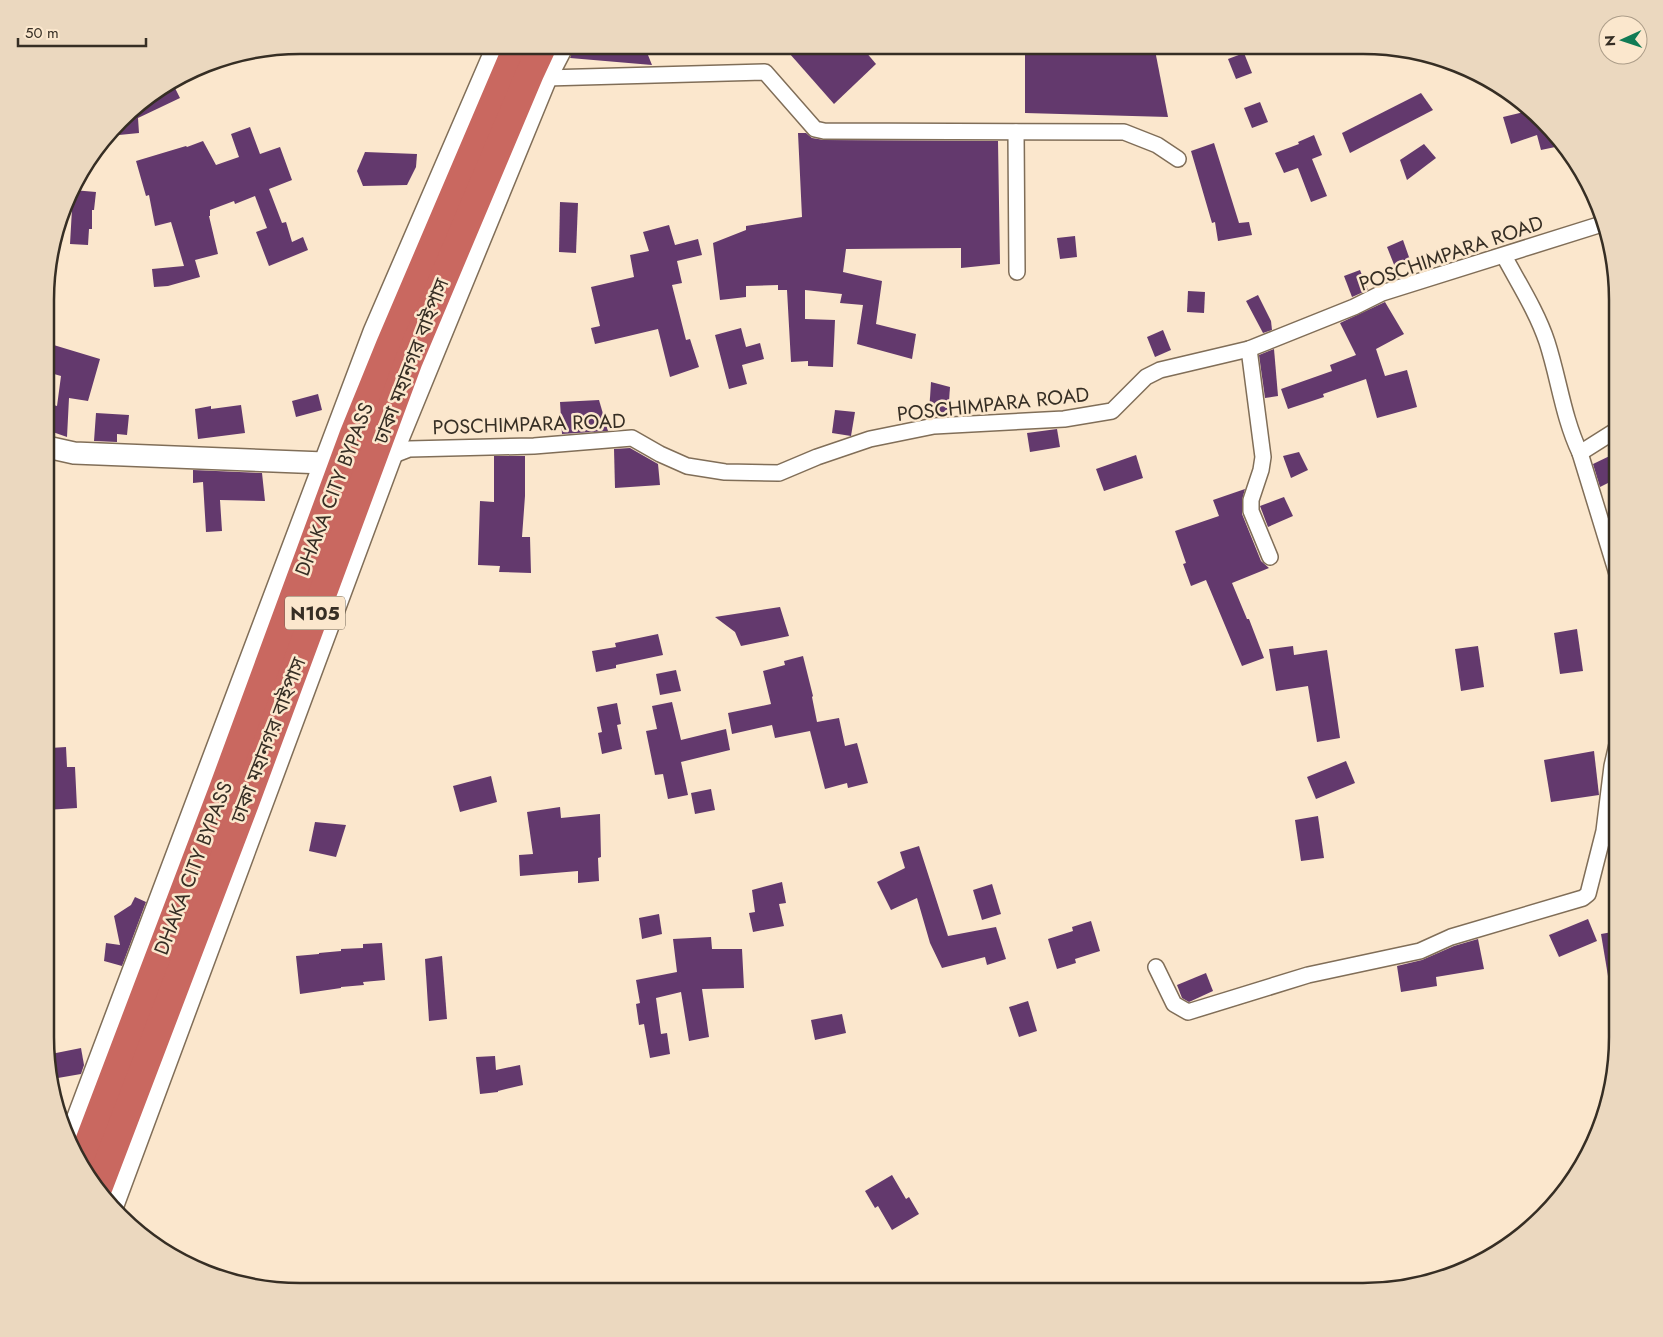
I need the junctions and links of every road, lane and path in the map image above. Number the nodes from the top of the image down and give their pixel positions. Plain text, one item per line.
1 (494, 54) edge
2 (514, 54) edge
3 (539, 54) edge
4 (558, 54) edge
5 (546, 78) junction
6 (1016, 132) junction
7 (1178, 160) dead end
8 (1597, 225) edge
9 (1504, 256) junction
10 (1017, 272) dead end
11 (1249, 349) junction
12 (1609, 435) edge
13 (54, 449) edge
14 (1580, 453) junction
15 (390, 456) junction
16 (324, 463) junction
17 (1609, 548) edge
18 (1270, 557) dead end
19 (1609, 790) edge
20 (1156, 967) dead end
21 (73, 1132) edge
22 (84, 1155) edge
23 (101, 1181) edge
24 (116, 1200) edge

1 - 16 main road
2 - 22 highway, DHAKA CITY BYPASS / N105
3 - 23 highway, ঢাকা মহানগর বাইপাস / N105
4 - 5 main road
5 - 6 street
5 - 15 main road
6 - 7 street
6 - 10 street
8 - 9 street, POSCHIMPARA ROAD
9 - 11 street, POSCHIMPARA ROAD
9 - 14 street
11 - 15 street, POSCHIMPARA ROAD
11 - 18 street
12 - 14 street
13 - 16 main road
14 - 17 street
15 - 24 main road
16 - 21 main road
19 - 20 street

